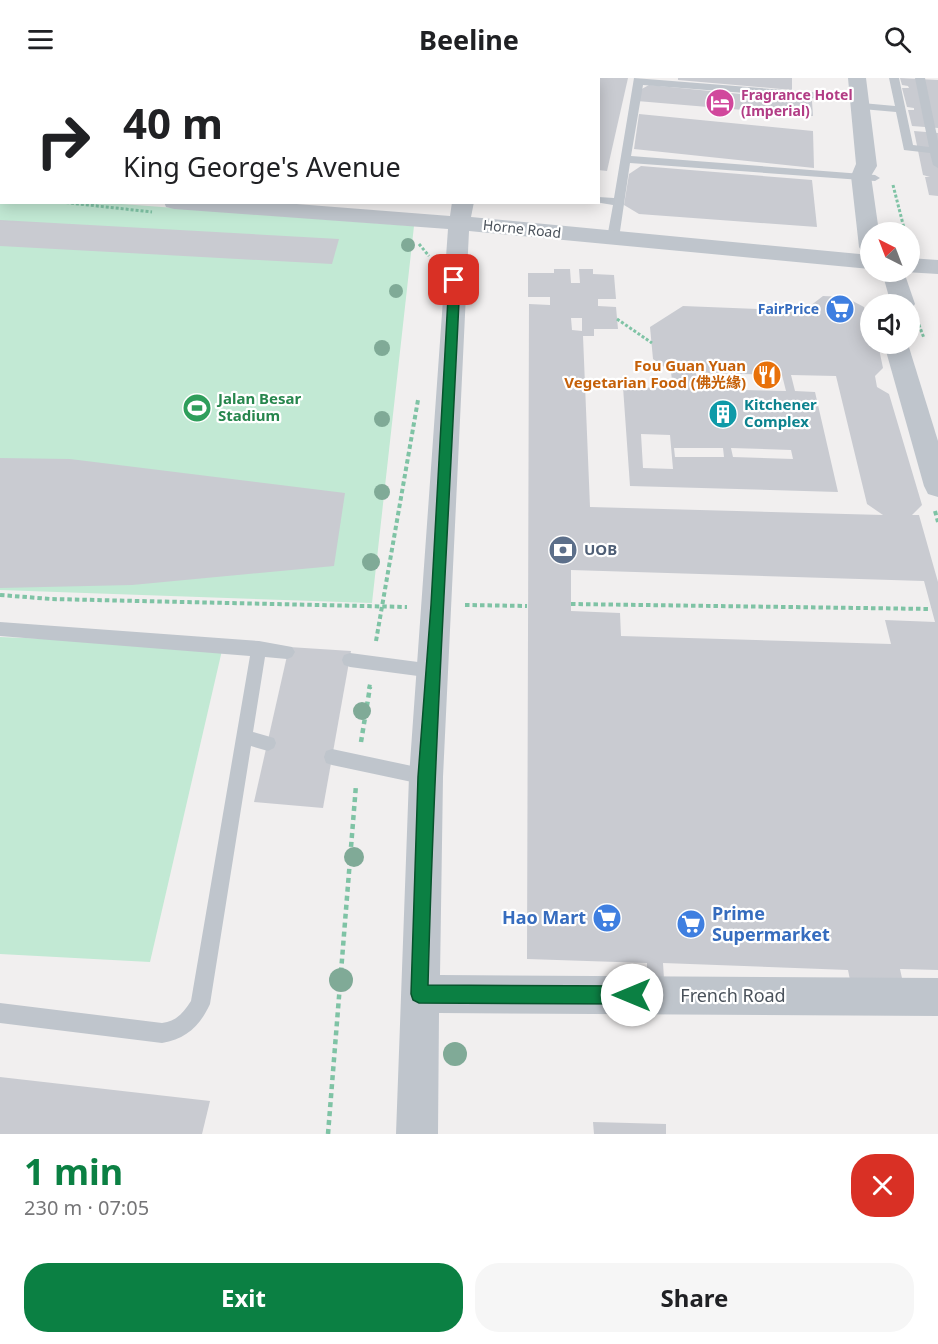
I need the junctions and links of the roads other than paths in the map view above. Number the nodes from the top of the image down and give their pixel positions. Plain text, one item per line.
1 (857, 78) edge
2 (894, 78) edge
3 (920, 78) edge
4 (639, 80) edge
5 (861, 102) junction
6 (900, 109) junction
7 (935, 150) junction
8 (625, 159) junction
9 (938, 165) edge
10 (868, 173) junction
11 (600, 200) edge
12 (617, 202) junction
13 (226, 204) edge
14 (461, 213) edge
15 (873, 222) edge
16 (613, 238) junction
17 (860, 261) edge
18 (920, 266) edge
19 (938, 267) edge
20 (899, 354) edge
21 (919, 354) edge
22 (938, 427) edge
23 (934, 459) edge
24 (938, 486) edge
25 (0, 629) edge
26 (259, 648) junction
27 (287, 652) dead end
28 (350, 660) dead end
29 (433, 671) junction
30 (244, 737) junction
31 (268, 743) dead end
32 (332, 757) dead end
33 (426, 777) junction
34 (419, 994) junction
35 (938, 997) edge
36 (0, 1013) edge
37 (417, 1134) edge

1 - 5 street
2 - 6 lane
3 - 7 lane
4 - 5 lane
4 - 8 lane
5 - 6 lane
5 - 10 street
6 - 7 lane
7 - 9 lane
8 - 10 lane
8 - 12 lane
10 - 15 street
11 - 12 lane
12 - 16 lane
13 - 14 street, Horne Road
14 - 16 street, Horne Road
14 - 29 street
16 - 17 street, Horne Road
18 - 19 street
20 - 23 street
21 - 22 street
23 - 24 street
25 - 26 lane
26 - 27 lane
26 - 30 lane
28 - 29 lane
29 - 33 street
30 - 31 lane
30 - 36 lane
32 - 33 lane
33 - 34 street
34 - 35 street, French Road
34 - 37 street

